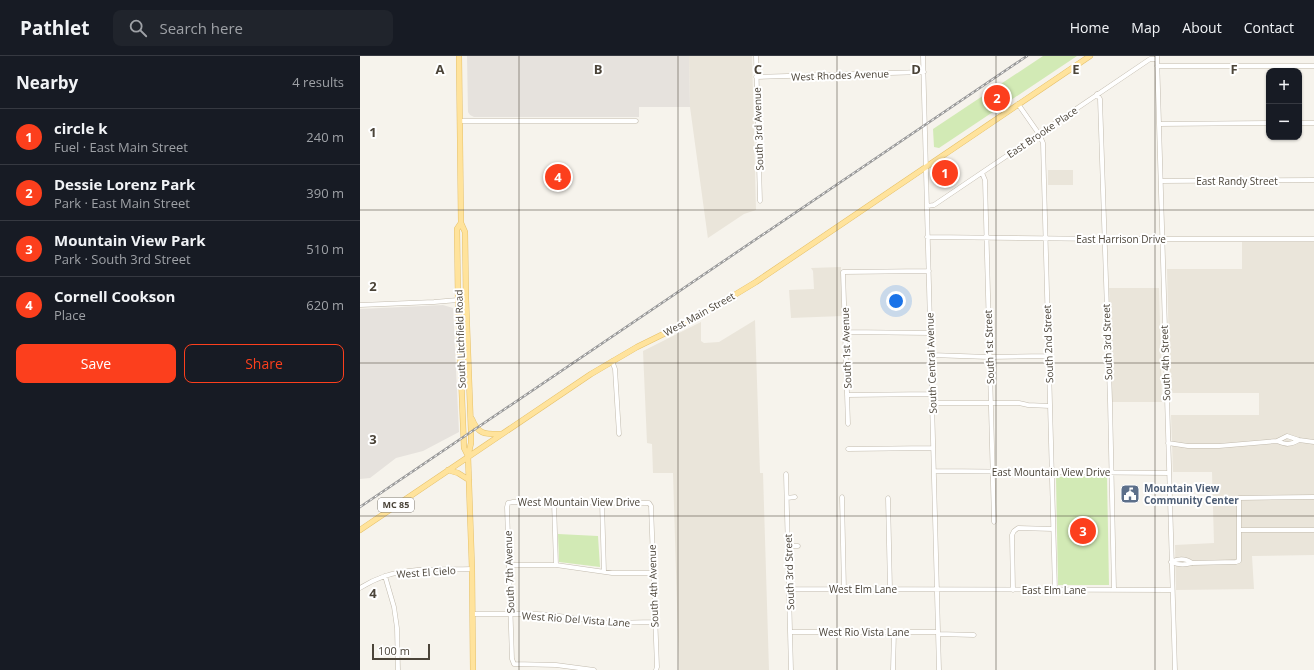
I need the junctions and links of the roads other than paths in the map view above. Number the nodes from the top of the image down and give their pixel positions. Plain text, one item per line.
1 (459, 56) edge
2 (756, 56) edge
3 (923, 56) edge
4 (1090, 56) edge
5 (1157, 57) edge
6 (1157, 66) junction
7 (1314, 66) edge
8 (924, 72) junction
9 (756, 77) junction
10 (1098, 94) junction
11 (1018, 104) junction
12 (461, 121) junction
13 (636, 121) dead end
14 (1266, 123) edge
15 (1302, 123) edge
16 (1314, 123) edge
17 (1159, 124) junction
18 (1039, 134) junction
19 (926, 167) junction
20 (982, 173) junction
21 (1314, 180) edge
22 (1161, 181) junction
23 (760, 201) dead end
24 (927, 206) junction
25 (461, 223) junction
26 (457, 229) junction
27 (465, 232) junction
28 (928, 237) junction
29 (986, 238) junction
30 (1045, 238) junction
31 (1104, 239) junction
32 (1162, 239) junction
33 (1314, 239) edge
34 (929, 271) junction
35 (458, 300) junction
36 (466, 300) junction
37 (360, 305) edge
38 (845, 332) junction
39 (930, 333) junction
40 (931, 355) junction
41 (1048, 356) junction
42 (989, 357) junction
43 (612, 361) junction
44 (932, 394) junction
45 (848, 395) junction
46 (932, 403) junction
47 (991, 403) junction
48 (1050, 406) junction
49 (471, 414) junction
50 (848, 424) dead end
51 (502, 434) junction
52 (619, 434) dead end
53 (1299, 440) junction
54 (1277, 441) junction
55 (1314, 442) edge
56 (1168, 443) junction
57 (933, 448) junction
58 (848, 449) dead end
59 (468, 456) junction
60 (448, 470) junction
61 (934, 472) junction
62 (993, 472) junction
63 (1052, 472) junction
64 (1169, 472) junction
65 (1111, 473) junction
66 (786, 474) dead end
67 (469, 480) junction
68 (795, 497) dead end
69 (842, 497) dead end
70 (1314, 497) edge
71 (787, 498) junction
72 (888, 498) dead end
73 (554, 502) junction
74 (602, 502) junction
75 (508, 503) joint
76 (650, 503) joint
77 (994, 522) dead end
78 (1053, 529) junction
79 (360, 530) edge
80 (1239, 530) junction
81 (1314, 530) edge
82 (788, 546) junction
83 (798, 546) dead end
84 (1171, 562) junction
85 (509, 565) junction
86 (556, 565) junction
87 (472, 569) junction
88 (604, 572) junction
89 (653, 573) junction
90 (385, 576) junction
91 (360, 588) edge
92 (789, 589) junction
93 (936, 589) junction
94 (844, 590) junction
95 (890, 590) junction
96 (1013, 590) junction
97 (1114, 590) junction
98 (1172, 590) junction
99 (1055, 591) junction
100 (473, 614) junction
101 (510, 614) junction
102 (655, 622) junction
103 (790, 632) junction
104 (894, 632) junction
105 (938, 633) junction
106 (974, 635) dead end
107 (398, 670) edge
108 (473, 670) edge
109 (594, 670) edge
110 (656, 670) edge
111 (791, 670) edge
112 (893, 670) edge
113 (939, 670) edge
114 (1175, 670) edge

1 - 12 main road, South Litchfield Road
2 - 9 street, South 3rd Avenue
3 - 8 street, South Central Avenue
4 - 11 main road, West Main Street
5 - 6 street, South 4th Street
5 - 10 street, East Brooke Place
6 - 7 street
6 - 17 street, South 4th Street
8 - 9 street, West Rhodes Avenue
8 - 19 street, South Central Avenue
9 - 23 street, South 3rd Avenue
10 - 18 street, East Brooke Place
10 - 31 street, South 3rd Street
11 - 18 street, South 2nd Street
11 - 19 main road, West Main Street
12 - 13 street
12 - 25 main road, South Litchfield Road
14 - 17 street
15 - 16 street
17 - 22 street, South 4th Street
18 - 20 street, East Brooke Place
18 - 30 street, South 2nd Street
19 - 24 street, South Central Avenue
19 - 43 main road, West Main Street
20 - 24 street, East Brooke Place
20 - 29 street, South 1st Street
21 - 22 street, East Randy Street
22 - 32 street, South 4th Street
24 - 28 street, South Central Avenue
25 - 26 main road
25 - 27 main road, South Litchfield Road
26 - 27 main road
26 - 35 main road, South Litchfield Road
27 - 36 main road, South Litchfield Road
28 - 29 street, East Harrison Drive
28 - 34 street, South Central Avenue
29 - 30 street, East Harrison Drive
29 - 42 street, South 1st Street
30 - 31 street, East Harrison Drive
30 - 41 street, South 2nd Street
31 - 32 street, East Harrison Drive
31 - 65 street, South 3rd Street
32 - 33 street, East Harrison Drive
32 - 56 street, South 4th Street
34 - 38 street, South 1st Avenue
34 - 39 street, South Central Avenue
35 - 36 main road
35 - 37 street
35 - 59 main road, South Litchfield Road
36 - 49 main road, South Litchfield Road
38 - 39 street
38 - 45 street, South 1st Avenue
39 - 40 street, South Central Avenue
40 - 42 street
40 - 44 street, South Central Avenue
41 - 42 street
41 - 48 street, South 2nd Street
42 - 47 street, South 1st Street
43 - 51 main road, West Main Street
43 - 52 street
44 - 45 street
44 - 46 street, South Central Avenue
45 - 50 street, South 1st Avenue
46 - 47 street
46 - 57 street, South Central Avenue
47 - 48 street
47 - 62 street, South 1st Street
48 - 63 street, South 2nd Street
49 - 51 main road
49 - 59 main road, South Litchfield Road
51 - 59 main road, West Main Street
53 - 54 street
53 - 54 street
53 - 55 street
54 - 56 street
56 - 64 street, South 4th Street
57 - 58 street
57 - 61 street, South Central Avenue
59 - 60 main road, MC 85
59 - 67 main road, South Litchfield Road
60 - 67 main road
60 - 79 main road, MC 85
61 - 62 street, East Mountain View Drive
61 - 93 street, South Central Avenue
62 - 63 street, East Mountain View Drive
62 - 77 street, South 1st Street
63 - 65 street, East Mountain View Drive
63 - 78 street, South 2nd Street
64 - 65 street, East Mountain View Drive
64 - 84 street, South 4th Street
65 - 97 street, South 3rd Street
66 - 71 street, South 3rd Street
67 - 87 main road, South Litchfield Road
68 - 71 street
69 - 94 street
70 - 80 street
71 - 82 street, South 3rd Street
72 - 95 street
73 - 74 street, West Mountain View Drive
73 - 75 street, West Mountain View Drive
73 - 86 street
74 - 76 street, West Mountain View Drive
74 - 88 street
75 - 85 street, South 7th Avenue
76 - 89 street, South 4th Avenue
78 - 96 street
78 - 99 street, South 2nd Street
80 - 81 street
80 - 84 street
82 - 83 street
82 - 92 street, South 3rd Street
84 - 98 street, South 4th Street
85 - 86 street
85 - 101 street, South 7th Avenue
86 - 88 street
87 - 90 street, West El Cielo
87 - 100 main road, South Litchfield Road
88 - 89 street
89 - 102 street, South 4th Avenue
90 - 91 street, West El Cielo
90 - 107 street
92 - 94 street, West Elm Lane
92 - 103 street, South 3rd Street
93 - 95 street, West Elm Lane
93 - 96 street, East Elm Lane
93 - 105 street, South Central Avenue
94 - 95 street, West Elm Lane
96 - 99 street, East Elm Lane
97 - 98 street, East Elm Lane
97 - 99 street, East Elm Lane
98 - 114 street, South 4th Street
100 - 101 street, West Rio Del Vista Lane
100 - 108 main road, South Litchfield Road
101 - 102 street, West Rio Del Vista Lane
101 - 109 street, South 7th Avenue
102 - 110 street, South 4th Avenue
103 - 104 street, West Rio Vista Lane
103 - 111 street, South 3rd Street
104 - 105 street, West Rio Vista Lane
104 - 112 street
105 - 106 street, West Rio Vista Lane
105 - 113 street, South Central Avenue

